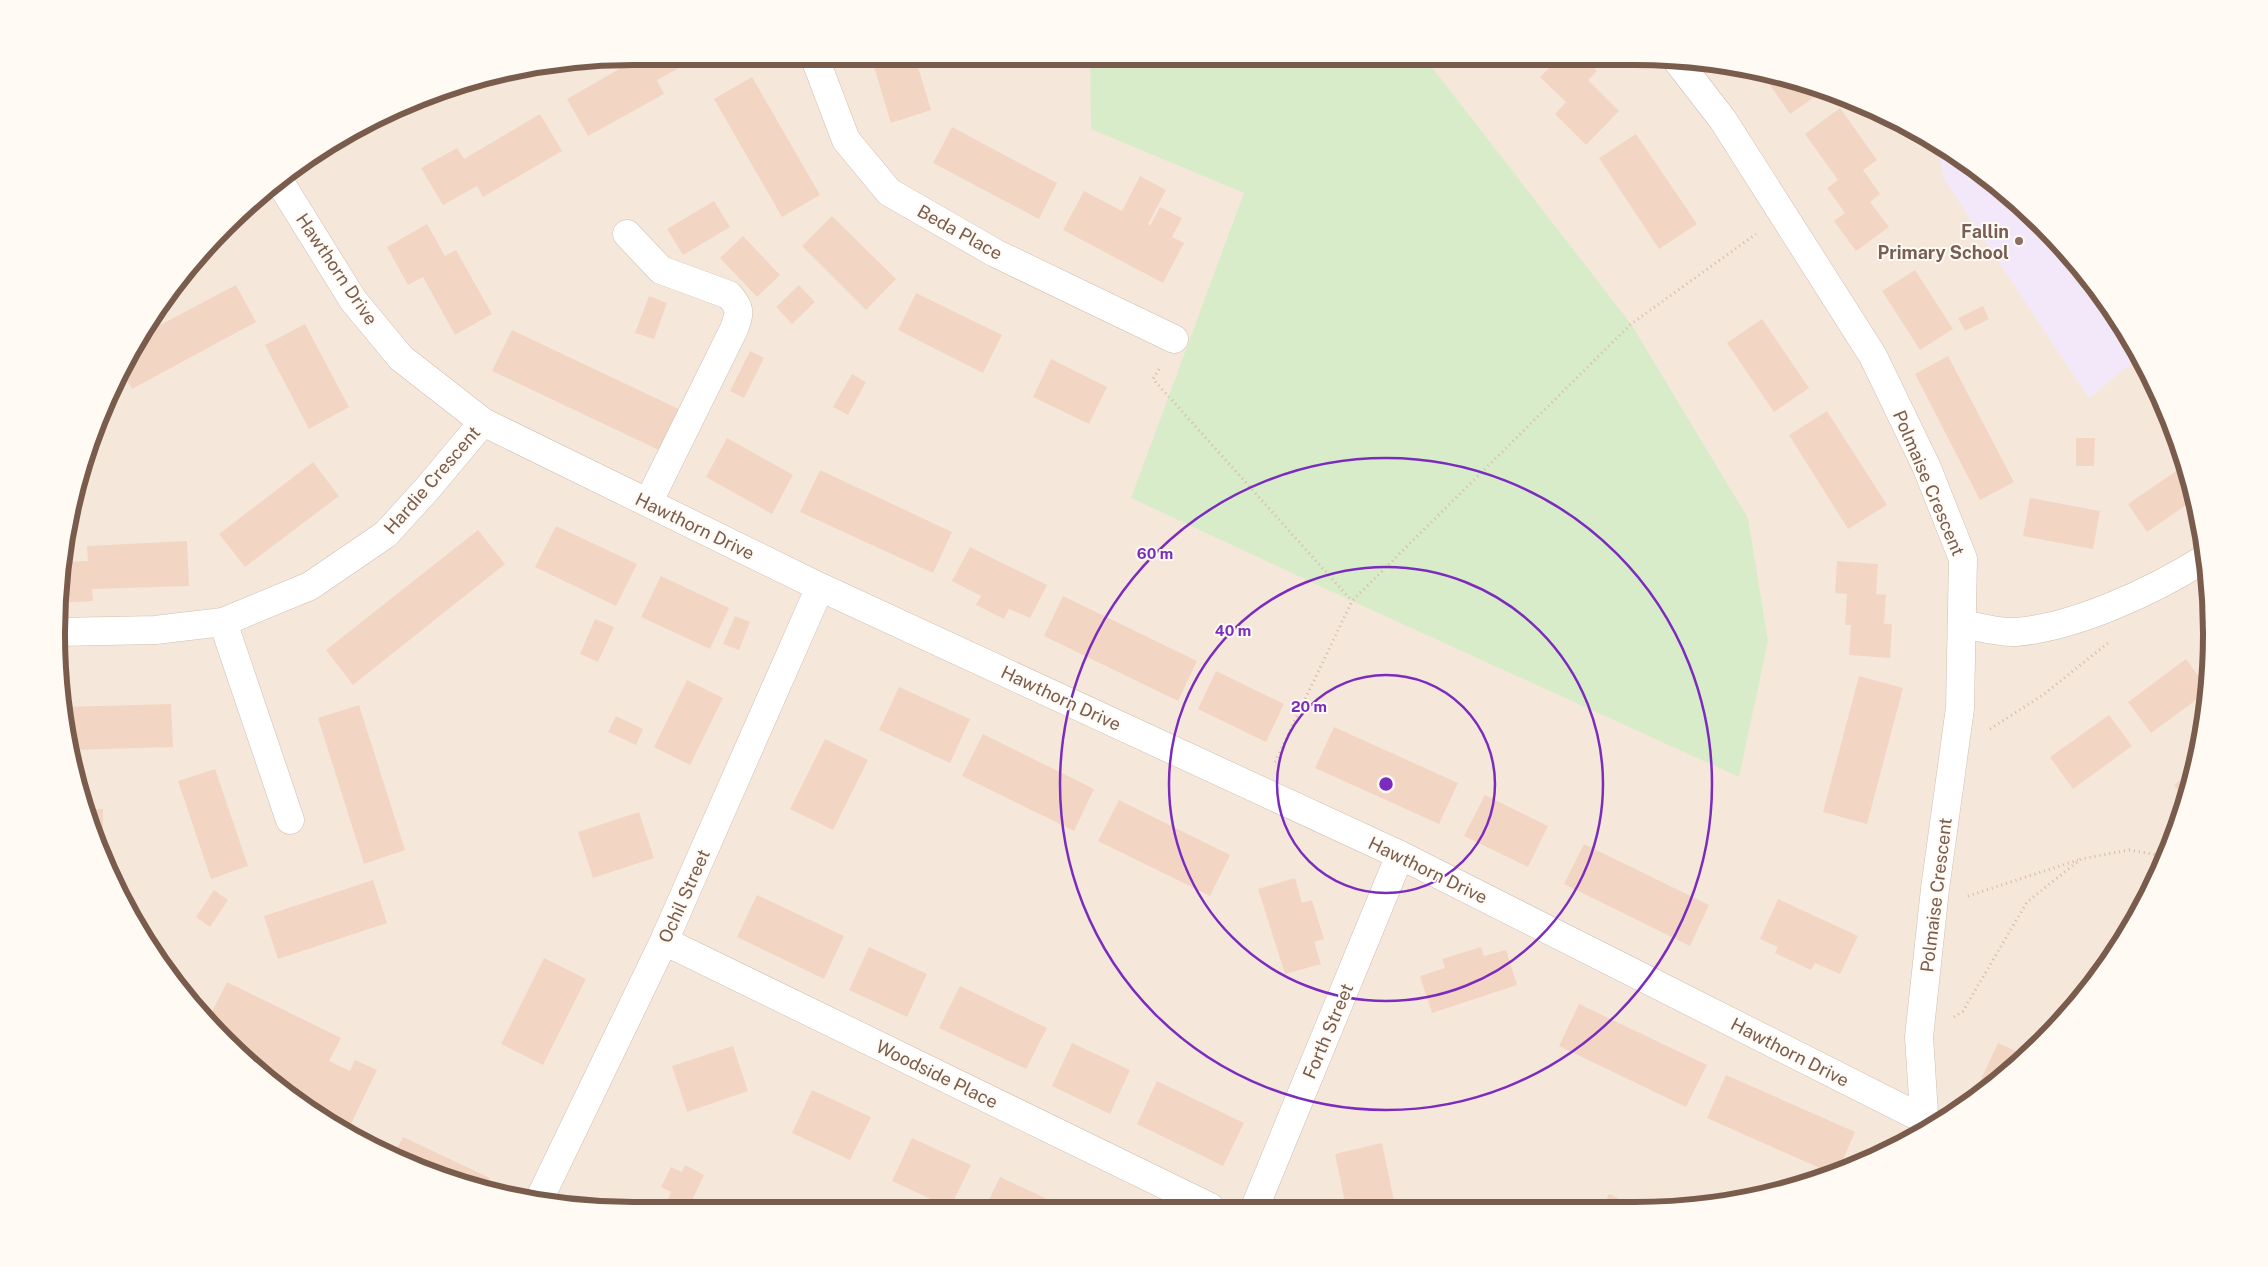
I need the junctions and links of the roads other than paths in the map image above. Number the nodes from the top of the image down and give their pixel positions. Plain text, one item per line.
1 (817, 65) edge
2 (1682, 67) edge
3 (282, 186) edge
4 (627, 234) dead end
5 (1174, 339) road end
6 (483, 422) junction
7 (648, 503) junction
8 (2198, 562) edge
9 (820, 587) junction
10 (223, 622) junction
11 (1963, 624) junction
12 (65, 632) edge
13 (290, 820) dead end
14 (1400, 855) junction
15 (664, 941) junction
16 (1928, 1120) edge
17 (1925, 1122) edge
18 (542, 1194) edge
19 (1198, 1202) edge
20 (1256, 1202) edge

1 - 5 street, Beda Place
2 - 11 street, Polmaise Crescent
3 - 6 street, Hawthorn Drive
4 - 7 street
6 - 7 street, Hawthorn Drive
6 - 10 street, Hardie Crescent
7 - 9 street, Hawthorn Drive
8 - 11 street
9 - 14 street, Hawthorn Drive
9 - 15 street, Ochil Street
10 - 12 street, Hardie Crescent
10 - 13 street
11 - 16 street, Polmaise Crescent
14 - 17 street, Hawthorn Drive
14 - 20 street, Forth Street
15 - 18 street, Ochil Street
15 - 19 street, Woodside Place

